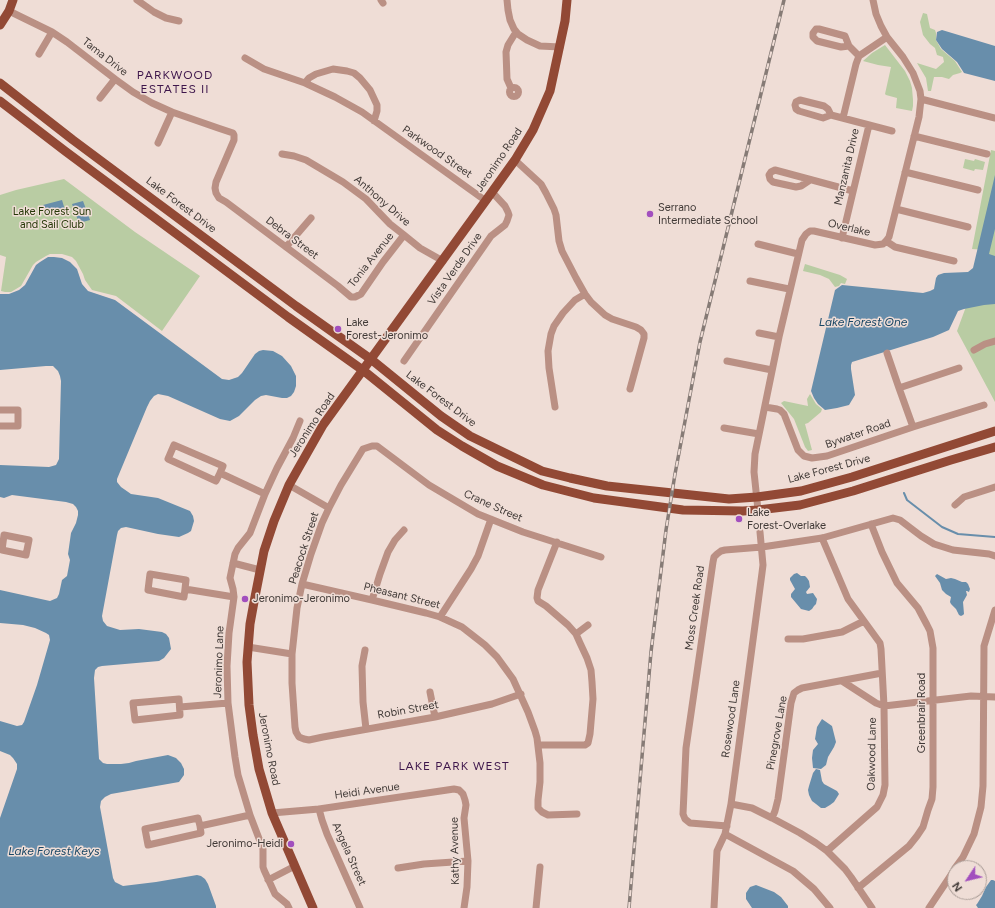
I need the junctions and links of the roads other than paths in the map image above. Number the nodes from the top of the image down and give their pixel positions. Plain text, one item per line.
1 (13, 0) edge
2 (137, 0) edge
3 (507, 0) edge
4 (567, 0) edge
5 (873, 0) edge
6 (9, 11) junction
7 (179, 21) dead end
8 (0, 25) edge
9 (52, 32) junction
10 (516, 32) junction
11 (887, 37) junction
12 (849, 46) junction
13 (560, 47) junction
14 (39, 54) dead end
15 (859, 56) junction
16 (245, 58) dead end
17 (115, 79) junction
18 (0, 83) edge
19 (305, 83) junction
20 (511, 88) dead end
21 (100, 98) dead end
22 (921, 99) junction
23 (0, 101) edge
24 (172, 112) junction
25 (831, 115) dead end
26 (843, 118) junction
27 (995, 118) edge
28 (374, 121) junction
29 (869, 124) junction
30 (892, 131) dead end
31 (914, 136) junction
32 (158, 143) dead end
33 (282, 154) dead end
34 (986, 154) dead end
35 (515, 160) junction
36 (905, 172) junction
37 (810, 180) junction
38 (978, 190) dead end
39 (853, 191) junction
40 (492, 192) junction
41 (216, 193) joint
42 (486, 201) junction
43 (896, 209) junction
44 (311, 218) dead end
45 (968, 227) dead end
46 (404, 236) junction
47 (842, 238) junction
48 (886, 241) junction
49 (758, 244) dead end
50 (286, 247) junction
51 (798, 254) junction
52 (443, 261) junction
53 (954, 261) dead end
54 (750, 281) dead end
55 (789, 289) junction
56 (585, 294) junction
57 (355, 297) joint
58 (759, 333) dead end
59 (779, 337) junction
60 (995, 341) edge
61 (974, 350) dead end
62 (887, 353) dead end
63 (372, 360) junction
64 (404, 361) dead end
65 (727, 361) dead end
66 (959, 368) dead end
67 (772, 370) junction
68 (364, 371) junction
69 (899, 388) junction
70 (630, 389) dead end
71 (984, 405) dead end
72 (555, 407) dead end
73 (765, 407) junction
74 (0, 410) edge
75 (300, 421) dead end
76 (0, 426) edge
77 (913, 427) junction
78 (724, 428) dead end
79 (995, 431) edge
80 (759, 434) junction
81 (367, 447) joint
82 (995, 447) edge
83 (220, 473) junction
84 (289, 485) junction
85 (995, 487) edge
86 (265, 494) junction
87 (757, 497) junction
88 (955, 505) dead end
89 (329, 508) junction
90 (758, 510) junction
91 (491, 519) junction
92 (871, 524) junction
93 (404, 530) dead end
94 (760, 532) dead end
95 (822, 538) junction
96 (557, 542) junction
97 (762, 548) junction
98 (995, 556) edge
99 (601, 557) dead end
100 (233, 562) junction
101 (260, 570) junction
102 (302, 584) junction
103 (185, 589) junction
104 (234, 597) junction
105 (372, 600) junction
106 (995, 610) edge
107 (440, 617) junction
108 (864, 621) junction
109 (588, 625) dead end
110 (576, 634) junction
111 (788, 639) dead end
112 (248, 647) junction
113 (365, 650) dead end
114 (292, 654) junction
115 (882, 673) junction
116 (842, 680) junction
117 (430, 692) dead end
118 (520, 694) junction
119 (984, 697) junction
120 (995, 697) edge
121 (933, 700) junction
122 (228, 703) junction
123 (884, 706) junction
124 (180, 707) junction
125 (435, 717) junction
126 (366, 729) junction
127 (299, 737) joint
128 (538, 745) junction
129 (463, 794) joint
130 (731, 804) junction
131 (319, 809) junction
132 (272, 813) junction
133 (577, 814) dead end
134 (250, 815) junction
135 (772, 818) junction
136 (200, 826) junction
137 (727, 826) junction
138 (725, 834) junction
139 (827, 851) junction
140 (961, 860) edge
141 (468, 861) junction
142 (294, 866) junction
143 (540, 867) dead end
144 (398, 868) dead end
145 (268, 880) junction
146 (947, 880) edge
147 (858, 888) junction
148 (289, 908) edge
149 (313, 908) edge
150 (360, 908) edge
151 (464, 908) edge
152 (536, 908) edge
153 (714, 908) edge
154 (830, 908) edge
155 (872, 908) edge
156 (929, 908) edge

1 - 6 main road
2 - 7 street
3 - 10 street
4 - 13 main road, Jeronimo Road
5 - 11 street
6 - 8 main road
6 - 9 street, Tama Drive
9 - 14 street
9 - 17 street, Tama Drive
10 - 13 street
10 - 20 street
11 - 15 street
11 - 22 street
12 - 12 street
12 - 15 street
13 - 35 main road, Jeronimo Road
15 - 26 street
16 - 19 street, Parkwood Street
17 - 21 street
17 - 24 street, Tama Drive
18 - 63 main road, Lake Forest Drive
19 - 28 street, Parkwood Street
19 - 28 street
22 - 27 street
22 - 31 street
23 - 68 main road
24 - 32 street
24 - 41 street, Tama Drive
25 - 26 street
26 - 29 street
28 - 42 street, Parkwood Street
29 - 30 street
29 - 39 street, Manzanita Drive
31 - 34 street
31 - 36 street
33 - 46 street, Anthony Drive
35 - 40 main road, Jeronimo Road
35 - 56 street
36 - 38 street
36 - 43 street
37 - 37 street
37 - 39 street
39 - 47 street, Manzanita Drive
40 - 42 main road, Jeronimo Road
40 - 64 street, Vista Verde Drive
41 - 50 street, Debra Street
42 - 52 main road, Jeronimo Road
43 - 45 street
43 - 48 street
44 - 50 street
46 - 52 street, Anthony Drive
46 - 57 street, Tonia Avenue
47 - 48 street, Overlake
47 - 51 street, Overlake
48 - 53 street
49 - 51 street
50 - 57 street, Debra Street
51 - 55 street, Overlake
52 - 63 main road, Jeronimo Road
54 - 55 street
55 - 59 street, Overlake
56 - 70 street
56 - 72 street
58 - 59 street
59 - 67 street, Overlake
60 - 61 street
62 - 69 street
63 - 68 main road, Jeronimo Road
63 - 87 main road, Lake Forest Drive
65 - 67 street
66 - 69 street
67 - 73 street, Overlake
68 - 84 main road, Jeronimo Road
68 - 90 main road
69 - 77 street
71 - 77 street, Bywater Road
73 - 77 street, Bywater Road
73 - 80 street, Overlake
74 - 76 street
75 - 86 street, Jeronimo Lane
78 - 80 street
79 - 87 main road, Lake Forest Drive
80 - 87 street, Overlake
81 - 89 street, Peacock Street
81 - 91 street, Crane Street
82 - 90 main road
83 - 83 street
83 - 86 street
84 - 89 street
84 - 101 main road, Jeronimo Road
85 - 88 street
86 - 100 street, Jeronimo Lane
87 - 90 street, Overlake
89 - 102 street, Peacock Street
91 - 96 street, Crane Street
91 - 107 street
92 - 95 street, Moss Creek Road
92 - 98 street, Moss Creek Road
92 - 121 street, Greenbrair Road
93 - 105 street
94 - 97 street, Rosewood Lane
95 - 97 street, Moss Creek Road
95 - 108 street, Oakwood Lane
96 - 99 street, Crane Street
96 - 110 street
97 - 130 street, Rosewood Lane
97 - 137 street, Moss Creek Road
100 - 101 street
100 - 104 street, Jeronimo Lane
101 - 112 main road, Jeronimo Road
102 - 105 street, Pheasant Street
102 - 114 street, Peacock Street
103 - 103 street
103 - 104 street
104 - 122 street, Jeronimo Lane
105 - 107 street, Pheasant Street
106 - 119 street
107 - 118 street, Pheasant Street
108 - 111 street
108 - 115 street, Oakwood Lane
109 - 110 street
110 - 128 street
112 - 114 street
112 - 132 main road, Jeronimo Road
113 - 126 street
114 - 127 street, Peacock Street
115 - 116 street, Pinegrove Lane
115 - 123 street, Oakwood Lane
116 - 123 street
116 - 135 street, Pinegrove Lane
117 - 125 street
118 - 125 street, Robin Street
118 - 128 street, Pheasant Street
119 - 120 street, Oakwood Lane
119 - 121 street, Oakwood Lane
119 - 140 street
121 - 123 street, Oakwood Lane
121 - 147 street, Greenbrair Road
122 - 124 street
122 - 134 street, Jeronimo Lane
123 - 139 street, Oakwood Lane
124 - 124 street
125 - 126 street, Robin Street
126 - 127 street, Robin Street
128 - 133 street, Pheasant Street
129 - 131 street, Heidi Avenue
129 - 141 street, Kathy Avenue
130 - 135 street
130 - 137 street, Rosewood Lane
131 - 132 street, Heidi Avenue
131 - 150 street, Angela Street
132 - 142 main road, Jeronimo Road
134 - 136 street
134 - 145 street, Jeronimo Lane
135 - 139 street
136 - 136 street
137 - 138 street, Rosewood Lane
138 - 153 street, Rosewood Lane
138 - 154 street
139 - 147 street
141 - 144 street
141 - 151 street, Kathy Avenue
142 - 145 street
142 - 149 main road, Jeronimo Road
143 - 152 street
145 - 148 street, Jeronimo Lane
146 - 156 street
147 - 155 street

